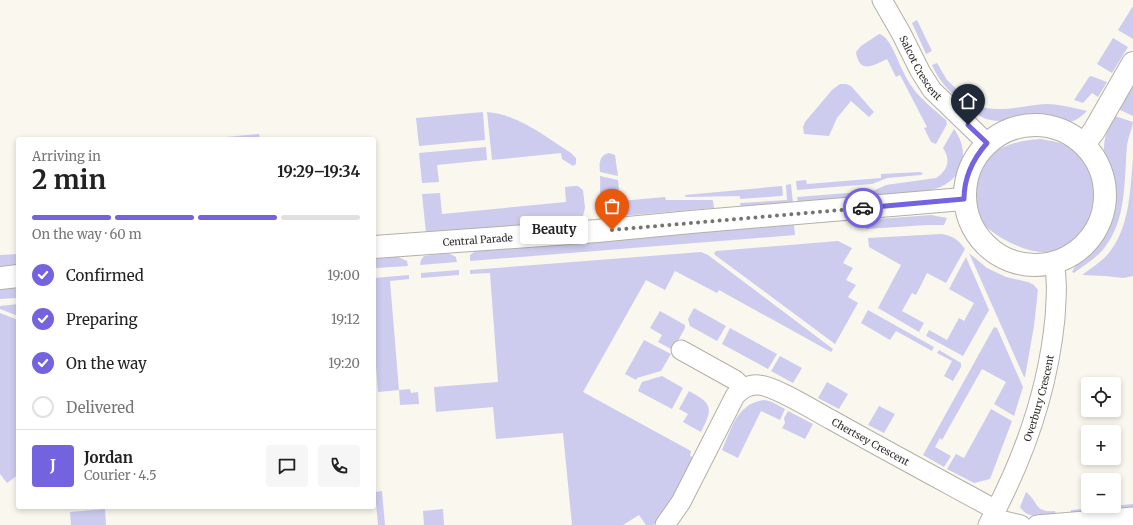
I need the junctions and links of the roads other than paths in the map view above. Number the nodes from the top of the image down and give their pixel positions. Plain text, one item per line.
1 (882, 0) edge
2 (1133, 63) edge
3 (987, 143) junction
4 (1084, 144) junction
5 (964, 199) junction
6 (376, 247) edge
7 (1054, 263) junction
8 (16, 276) edge
9 (0, 278) edge
10 (682, 350) dead end
11 (743, 388) junction
12 (992, 517) edge
13 (1133, 517) edge
14 (665, 525) edge
15 (1021, 525) edge
16 (1037, 525) edge

1 - 3 street, Salcot Crescent
2 - 4 street
3 - 4 street
3 - 5 street
4 - 7 street
5 - 6 street, Central Parade
5 - 7 street
7 - 12 street, Overbury Crescent
8 - 9 street
10 - 11 street
11 - 12 street, Chertsey Crescent
11 - 14 street
12 - 15 street, Chertsey Crescent
13 - 16 street

